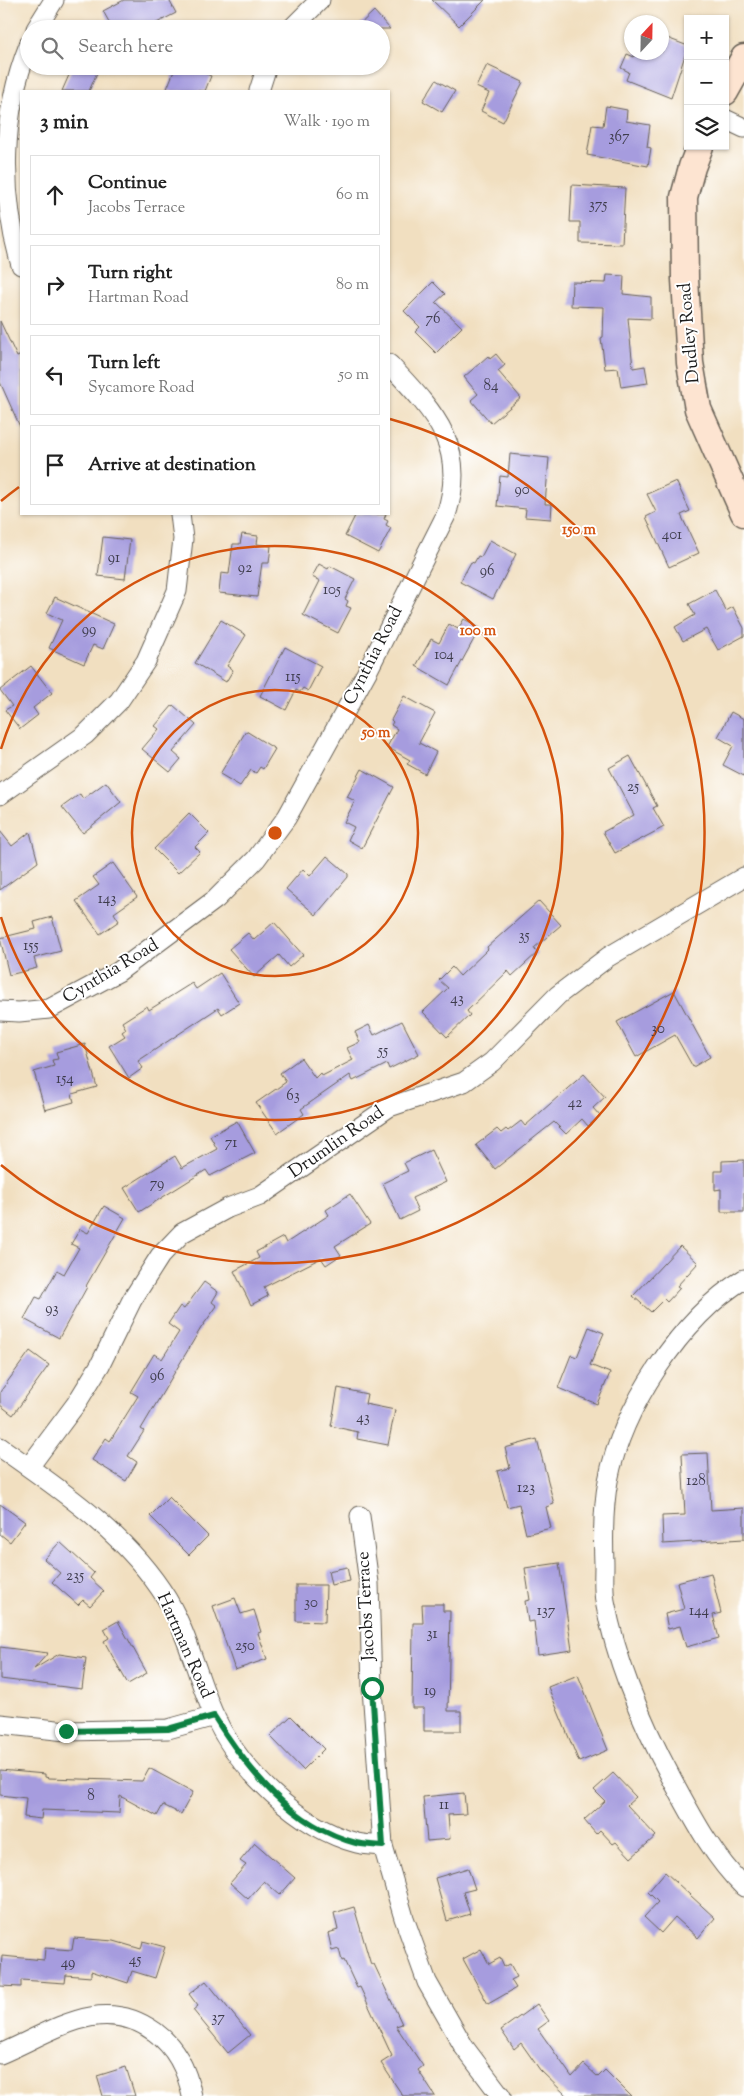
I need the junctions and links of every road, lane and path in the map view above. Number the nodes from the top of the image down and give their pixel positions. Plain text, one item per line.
1 (54, 0) edge
2 (320, 0) edge
3 (42, 20) edge
4 (300, 20) edge
5 (744, 58) edge
6 (20, 68) edge
7 (264, 75) edge
8 (729, 85) edge
9 (259, 90) edge
10 (729, 121) edge
11 (744, 128) edge
12 (698, 150) edge
13 (20, 261) edge
14 (390, 365) edge
15 (741, 501) edge
16 (180, 515) edge
17 (0, 795) edge
18 (744, 877) edge
19 (0, 1011) edge
20 (744, 1279) edge
21 (0, 1447) edge
22 (29, 1467) junction
23 (360, 1516) dead end
24 (214, 1716) junction
25 (0, 1724) edge
26 (383, 1846) junction
27 (744, 1887) edge
28 (0, 2054) edge
29 (192, 2096) edge
30 (501, 2096) edge

1 - 3 street
2 - 4 street
5 - 8 street
6 - 13 street
7 - 9 street
10 - 11 street
12 - 15 street, Dudley Road
14 - 19 street, Cynthia Road
16 - 17 street
18 - 22 street, Drumlin Road
20 - 27 street
21 - 22 street, Hartman Road
22 - 24 street, Hartman Road
23 - 26 street, Jacobs Terrace
24 - 25 street
24 - 26 street, Hartman Road
26 - 30 street
28 - 29 street

